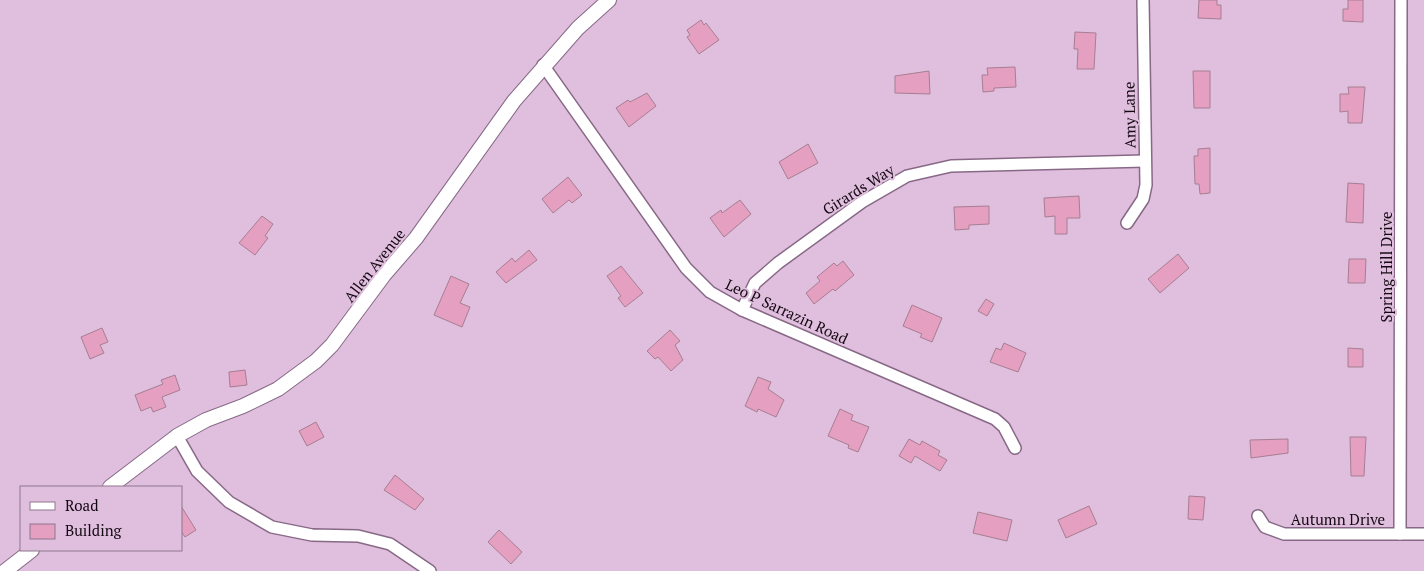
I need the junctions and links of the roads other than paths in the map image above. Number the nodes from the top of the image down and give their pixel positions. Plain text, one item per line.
1 (609, 0) edge
2 (1143, 0) edge
3 (1401, 0) edge
4 (543, 65) junction
5 (1145, 162) junction
6 (1127, 224) dead end
7 (742, 310) junction
8 (177, 436) junction
9 (1015, 448) dead end
10 (111, 486) edge
11 (1258, 516) dead end
12 (1400, 534) junction
13 (1424, 534) edge
14 (31, 551) edge
15 (5, 571) edge
16 (430, 571) edge

1 - 4 street, Allen Avenue
2 - 5 street, Amy Lane
3 - 12 street, Spring Hill Drive
4 - 7 street, Leo P Sarrazin Road
4 - 8 street, Allen Avenue
5 - 6 street, Amy Lane
5 - 7 street, Girards Way
7 - 9 street, Leo P Sarrazin Road
8 - 10 street, Allen Avenue
8 - 16 street
11 - 12 street, Autumn Drive
12 - 13 street, Autumn Drive
14 - 15 street

